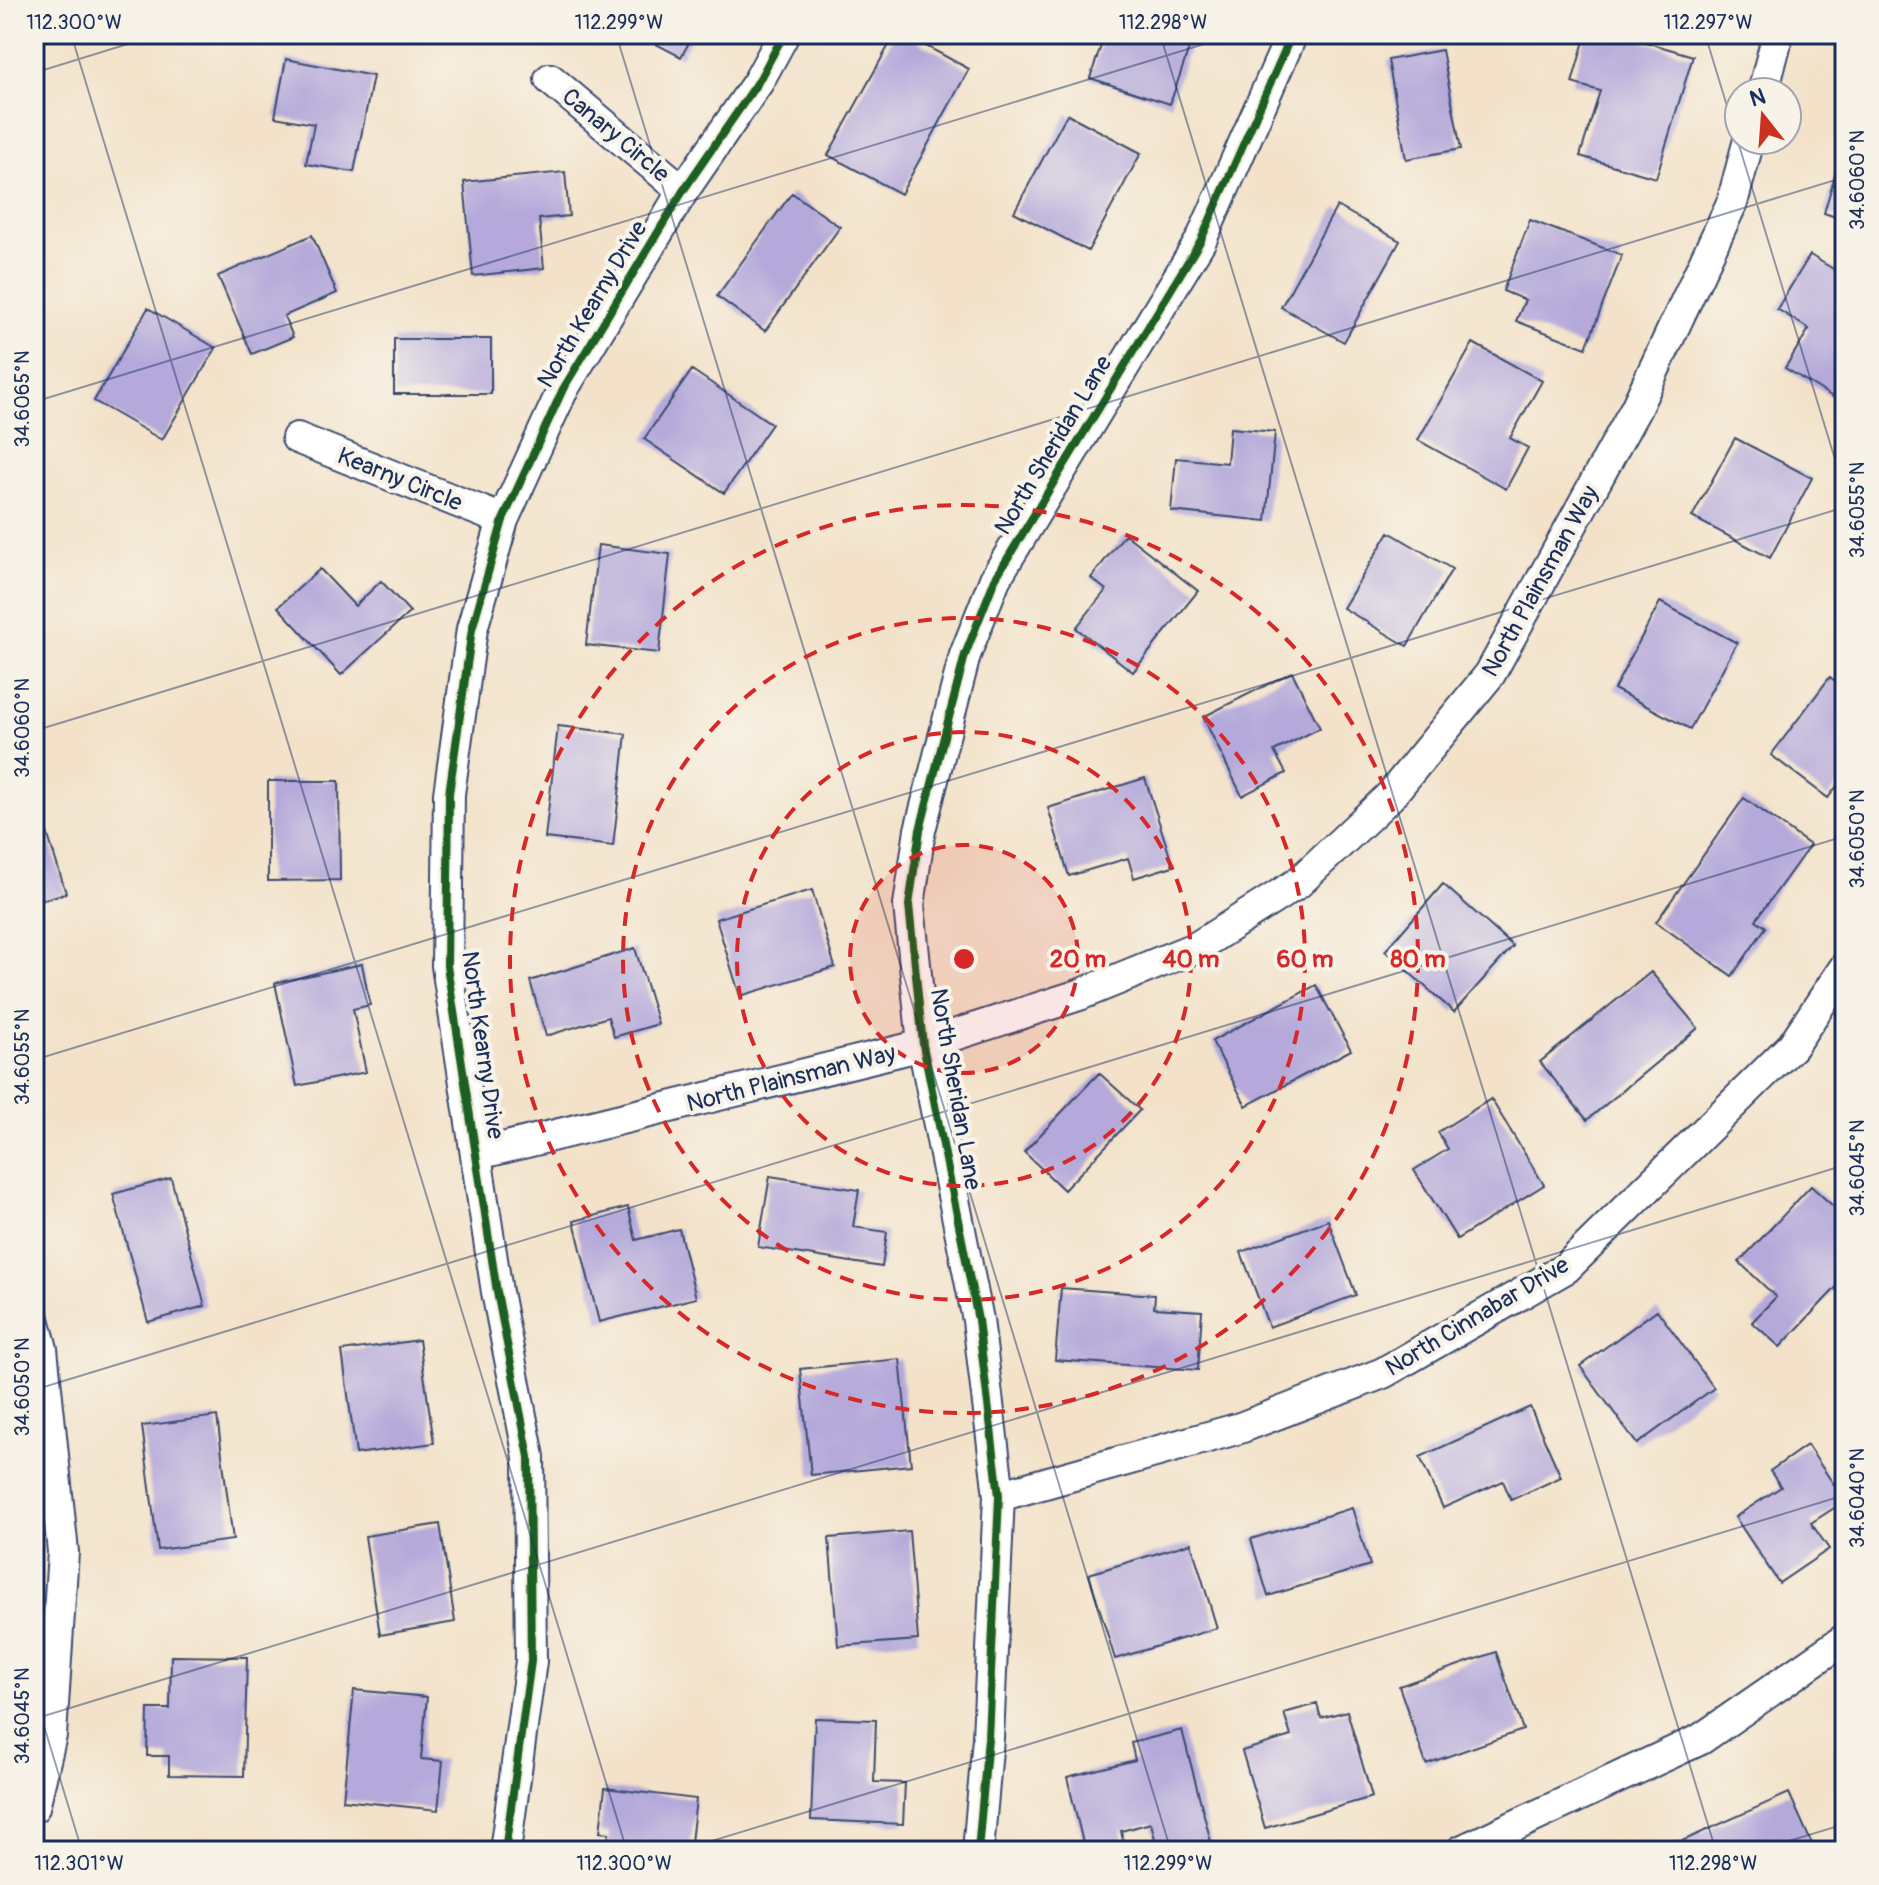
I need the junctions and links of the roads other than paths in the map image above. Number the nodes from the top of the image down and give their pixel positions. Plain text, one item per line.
1 (784, 34) edge
2 (1292, 34) edge
3 (1778, 34) edge
4 (1767, 76) edge
5 (550, 79) dead end
6 (1745, 156) edge
7 (683, 191) junction
8 (297, 438) dead end
9 (503, 520) junction
10 (1845, 967) edge
11 (923, 1045) junction
12 (478, 1154) junction
13 (34, 1319) edge
14 (999, 1496) junction
15 (1845, 1639) edge
16 (34, 1807) edge
17 (505, 1851) edge
18 (978, 1851) edge
19 (1461, 1851) edge

1 - 7 street, North Kearny Drive
2 - 11 street, North Sheridan Lane
3 - 4 street
5 - 7 street, Canary Circle
6 - 11 street, North Plainsman Way
7 - 9 street, North Kearny Drive
8 - 9 street, Kearny Circle
9 - 12 street, North Kearny Drive
10 - 14 street, North Cinnabar Drive
11 - 12 street, North Plainsman Way
11 - 14 street, North Sheridan Lane
12 - 17 street, North Kearny Drive
13 - 16 street
14 - 18 street, North Sheridan Lane
15 - 19 street

